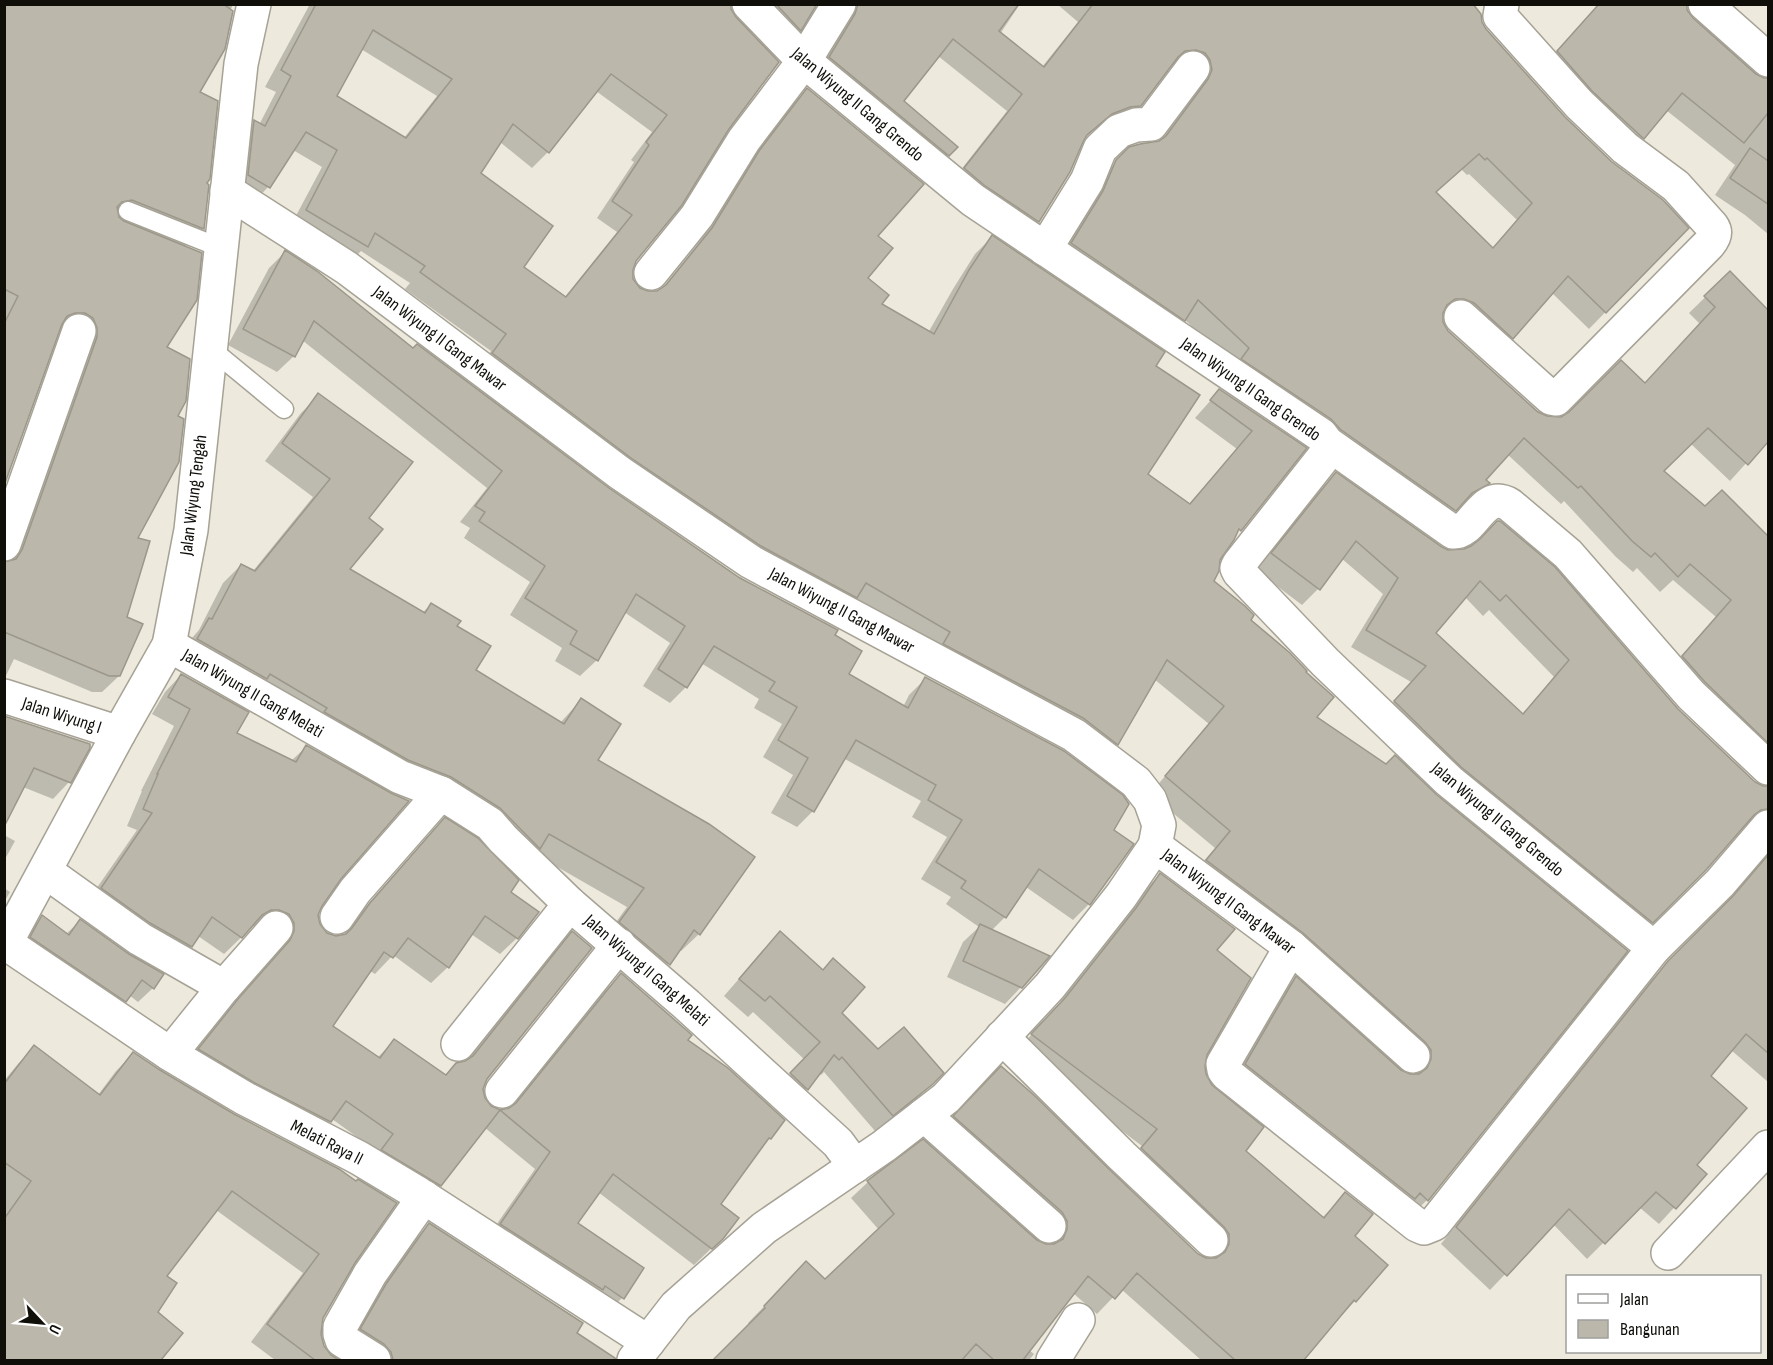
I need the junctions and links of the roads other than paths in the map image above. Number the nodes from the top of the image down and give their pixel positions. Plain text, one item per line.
1 (254, 4) edge
2 (749, 4) edge
3 (839, 4) edge
4 (1502, 4) edge
5 (1706, 4) edge
6 (1768, 60) edge
7 (804, 61) junction
8 (1192, 68) dead end
9 (226, 191) junction
10 (128, 211) dead end
11 (220, 248) junction
12 (1045, 249) junction
13 (651, 273) dead end
14 (1461, 317) dead end
15 (79, 331) dead end
16 (210, 348) junction
17 (284, 409) dead end
18 (1327, 443) junction
19 (4, 544) edge
20 (169, 645) junction
21 (4, 696) edge
22 (119, 733) junction
23 (1768, 768) edge
24 (441, 793) junction
25 (1768, 827) edge
26 (1155, 846) junction
27 (45, 871) junction
28 (570, 904) junction
29 (337, 917) dead end
30 (276, 928) dead end
31 (5, 944) edge
32 (619, 945) junction
33 (1292, 947) junction
34 (1654, 948) junction
35 (224, 987) junction
36 (1002, 1037) junction
37 (458, 1044) dead end
38 (170, 1054) junction
39 (1413, 1056) dead end
40 (502, 1090) dead end
41 (924, 1115) junction
42 (1768, 1146) edge
43 (855, 1166) junction
44 (424, 1197) junction
45 (1049, 1226) dead end
46 (1211, 1240) dead end
47 (1668, 1253) dead end
48 (1078, 1320) dead end
49 (641, 1351) edge
50 (374, 1360) edge
51 (1053, 1360) edge

1 - 9 street, Jalan Wiyung Tengah
2 - 7 street, Jalan Wiyung II Gang Grendo
3 - 7 street
4 - 14 street
5 - 6 street
7 - 12 street, Jalan Wiyung II Gang Grendo
7 - 13 street
8 - 12 street
9 - 11 street, Jalan Wiyung Tengah
9 - 26 street, Jalan Wiyung II Gang Mawar
10 - 11 lane
11 - 16 street, Jalan Wiyung Tengah
12 - 18 street, Jalan Wiyung II Gang Grendo
15 - 19 street
16 - 17 lane
16 - 20 street, Jalan Wiyung Tengah
18 - 23 street
18 - 34 street, Jalan Wiyung II Gang Grendo
20 - 22 street, Jalan Wiyung Tengah
20 - 24 street, Jalan Wiyung II Gang Melati
21 - 22 street, Jalan Wiyung I
22 - 27 street, Jalan Wiyung Tengah
24 - 28 street, Jalan Wiyung II Gang Melati
24 - 29 street
25 - 34 street
26 - 33 street, Jalan Wiyung II Gang Mawar
26 - 36 street
27 - 31 street, Jalan Wiyung Tengah
27 - 35 street
28 - 32 street, Jalan Wiyung II Gang Melati
28 - 37 street
30 - 35 street
31 - 38 street, Melati Raya II
32 - 40 street
32 - 43 street, Jalan Wiyung II Gang Melati
33 - 34 street
33 - 39 street, Jalan Wiyung II Gang Mawar
35 - 38 street
36 - 41 street
36 - 46 street
38 - 44 street, Melati Raya II
41 - 43 street
41 - 45 street
42 - 47 street
43 - 49 street
44 - 49 street, Melati Raya II
44 - 50 street
48 - 51 street

